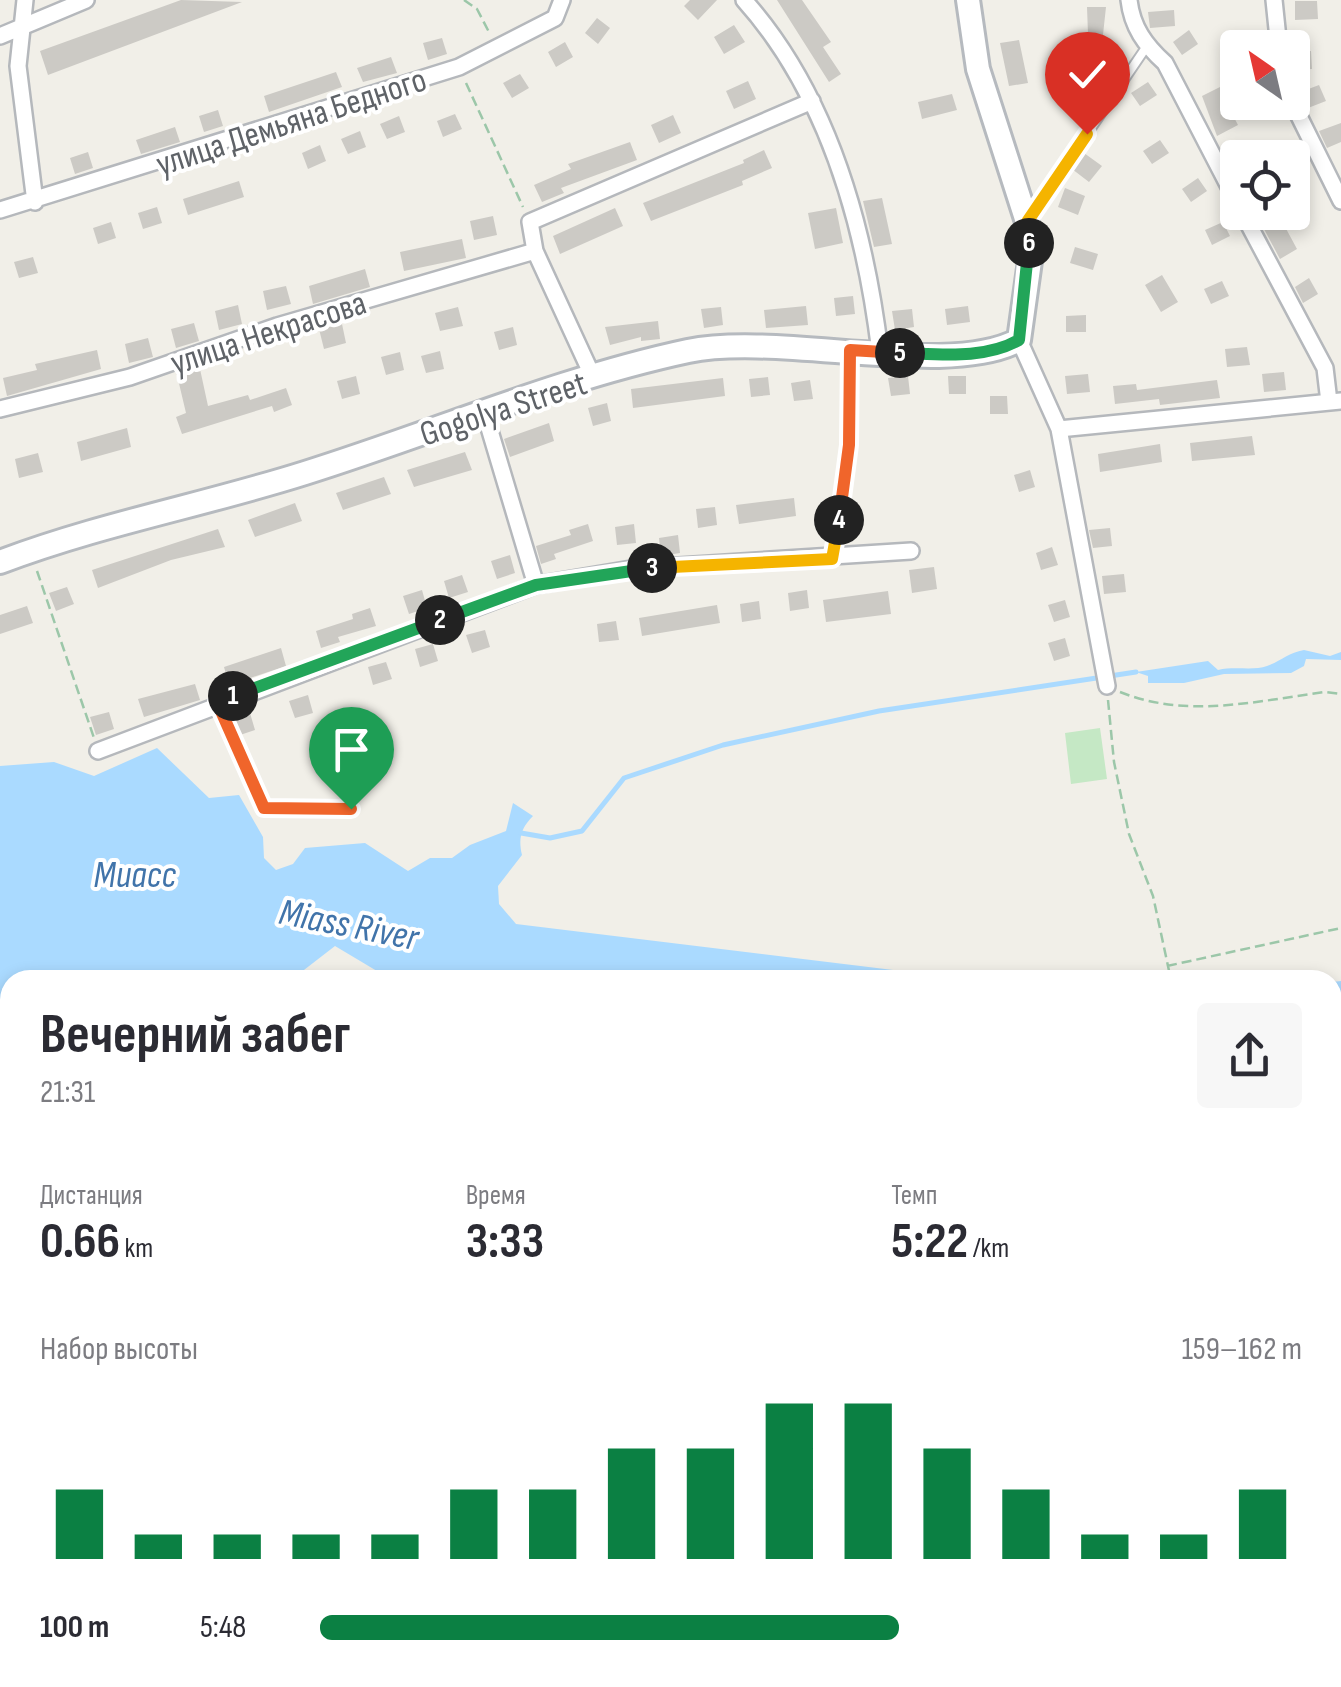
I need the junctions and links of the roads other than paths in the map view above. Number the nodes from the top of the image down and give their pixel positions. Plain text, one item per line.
1 (25, 0) edge
2 (86, 0) edge
3 (562, 0) edge
4 (744, 0) edge
5 (968, 0) edge
6 (1129, 0) edge
7 (1274, 0) edge
8 (20, 24) junction
9 (1277, 30) edge
10 (0, 36) edge
11 (1147, 46) junction
12 (812, 100) junction
13 (1301, 120) edge
14 (1220, 169) edge
15 (34, 202) junction
16 (1341, 202) edge
17 (0, 210) edge
18 (1027, 222) junction
19 (1251, 230) edge
20 (536, 251) junction
21 (1019, 340) junction
22 (880, 352) junction
23 (593, 377) junction
24 (1335, 402) edge
25 (0, 409) edge
26 (484, 411) junction
27 (1058, 429) junction
28 (910, 551) dead end
29 (0, 562) edge
30 (536, 585) junction
31 (1107, 686) road end
32 (217, 702) junction
33 (98, 751) road end
34 (351, 809) dead end

1 - 8 street
2 - 8 street
3 - 15 street, улица Демьяна Бедного
4 - 12 street
5 - 18 street
6 - 11 street
7 - 9 street
8 - 10 street
8 - 15 street
11 - 14 street
11 - 18 lane
12 - 20 street
12 - 22 street
13 - 16 street
15 - 17 street, улица Демьяна Бедного
18 - 21 street
19 - 24 street
20 - 23 street
20 - 25 street, улица Некрасова
21 - 22 street, Gogolya Street
21 - 27 street
22 - 23 street, Gogolya Street
23 - 26 street, Gogolya Street
24 - 27 street
26 - 29 street, Gogolya Street
26 - 30 street
27 - 31 street
28 - 30 street
30 - 32 street
32 - 33 street
32 - 34 lane

